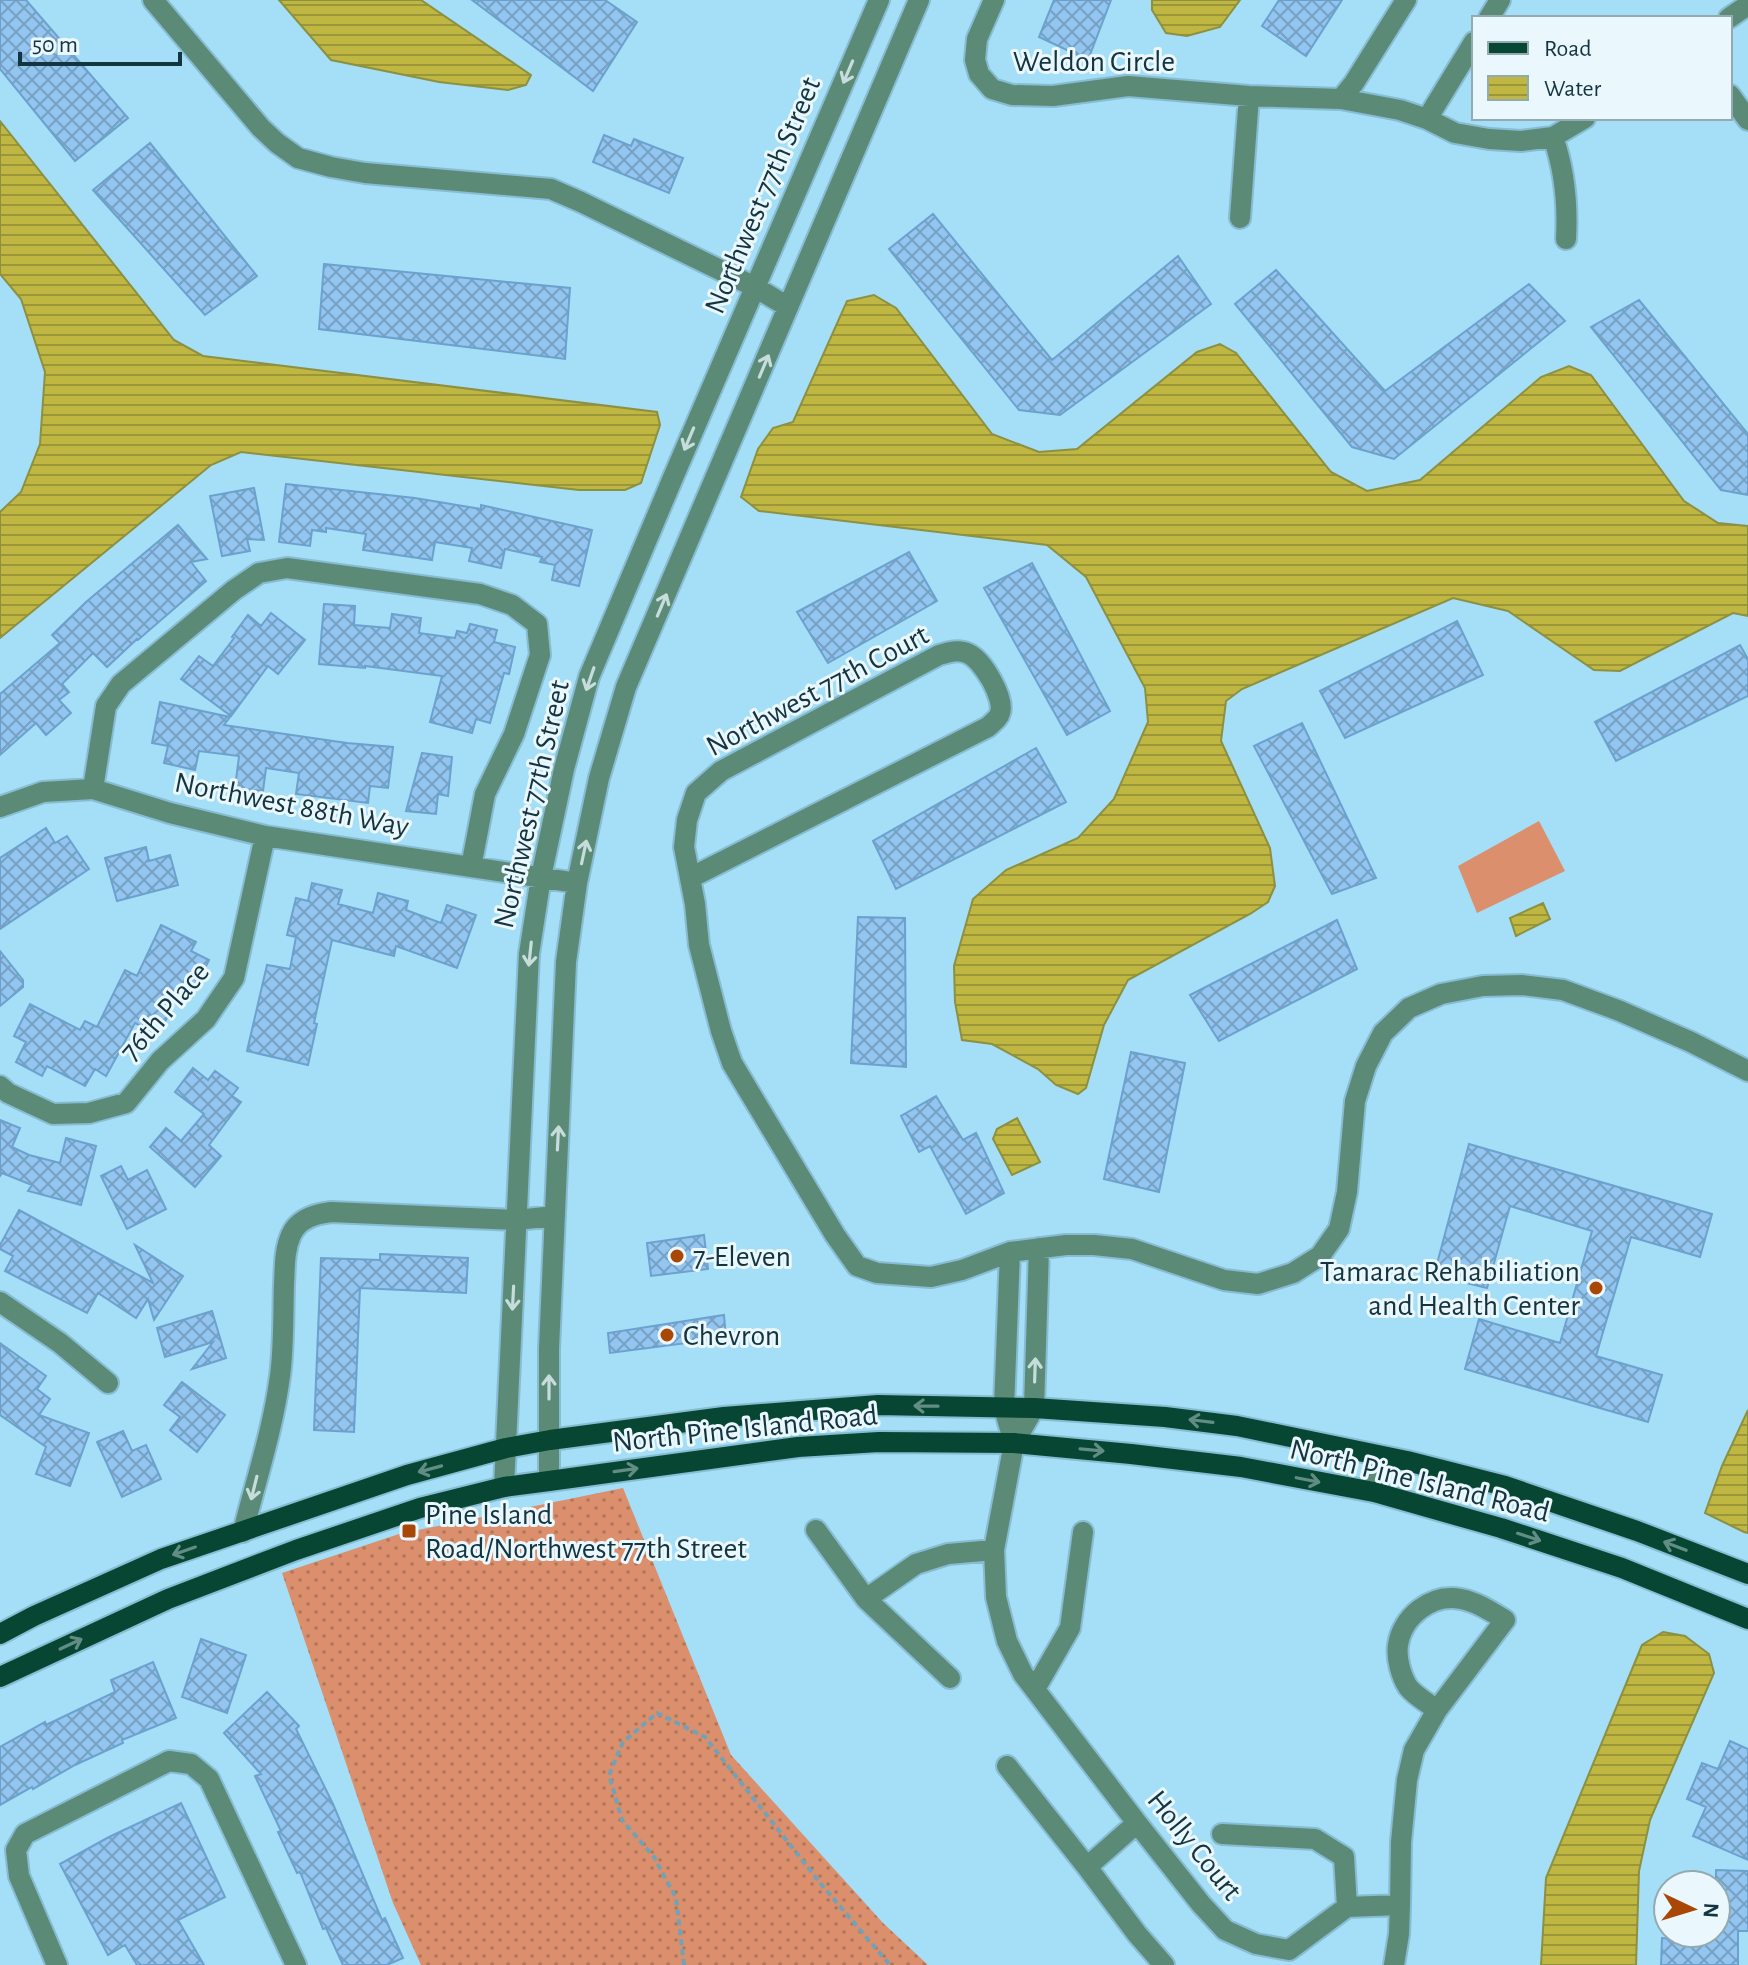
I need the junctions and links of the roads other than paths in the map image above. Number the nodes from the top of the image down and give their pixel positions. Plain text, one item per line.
1 (153, 0) edge
2 (879, 0) edge
3 (994, 0) edge
4 (1406, 0) edge
5 (913, 1) edge
6 (1472, 45) edge
7 (1249, 96) junction
8 (1732, 98) edge
9 (1341, 99) junction
10 (1427, 119) junction
11 (1582, 120) edge
12 (1748, 120) edge
13 (1553, 137) junction
14 (1240, 218) dead end
15 (1566, 239) dead end
16 (755, 287) junction
17 (788, 307) junction
18 (93, 789) junction
19 (0, 807) edge
20 (265, 836) junction
21 (471, 867) junction
22 (541, 877) junction
23 (690, 878) junction
24 (577, 883) junction
25 (1748, 1071) edge
26 (0, 1086) edge
27 (555, 1216) junction
28 (516, 1220) junction
29 (1039, 1248) junction
30 (1010, 1252) junction
31 (0, 1302) edge
32 (108, 1383) dead end
33 (1004, 1408) junction
34 (1034, 1408) junction
35 (550, 1440) junction
36 (1014, 1443) junction
37 (506, 1448) junction
38 (1380, 1456) junction
39 (549, 1481) junction
40 (504, 1487) junction
41 (1374, 1492) junction
42 (816, 1530) dead end
43 (243, 1532) junction
44 (1083, 1532) dead end
45 (994, 1550) junction
46 (1748, 1574) edge
47 (866, 1599) junction
48 (1748, 1619) edge
49 (0, 1634) edge
50 (0, 1677) edge
51 (950, 1678) dead end
52 (1035, 1689) junction
53 (1437, 1710) junction
54 (1007, 1766) dead end
55 (1137, 1823) junction
56 (1222, 1834) dead end
57 (1087, 1867) junction
58 (1400, 1905) junction
59 (1347, 1907) junction
60 (1289, 1957) edge
61 (57, 1965) edge
62 (296, 1965) edge
63 (1164, 1965) edge
64 (1394, 1965) edge

1 - 16 street
2 -> 16 street, Northwest 77th Street
3 - 7 street, Weldon Circle
4 - 9 street
5 - 17 street, Northwest 77th Street
6 - 10 street
7 - 9 street, Weldon Circle
7 - 14 street
8 - 12 street
9 - 10 street, Weldon Circle
10 - 13 street, Weldon Circle
11 - 13 street, Weldon Circle
13 - 15 street
16 - 17 street
16 -> 22 street, Northwest 77th Street
24 -> 17 street, Northwest 77th Street
18 - 19 street, Northwest 88th Way
18 - 20 street, Northwest 88th Way
18 - 21 street
20 - 21 street, Northwest 88th Way
20 - 26 street, 76th Place
21 - 22 street, Northwest 88th Way
22 - 24 street, Northwest 88th Way
22 -> 28 street, Northwest 77th Street
23 - 23 street, Northwest 77th Court
23 - 30 street, Northwest 77th Court
27 -> 24 street, Northwest 77th Street
25 - 29 street, Northwest 77th Court
27 - 28 street
35 -> 27 street, Northwest 77th Street
28 -> 37 street, Northwest 77th Street
28 -> 43 street
29 - 30 street, Northwest 77th Court
34 -> 29 street
30 - 33 street
31 - 32 street
33 - 34 main road, North Pine Island Road
33 -> 35 main road, North Pine Island Road
33 - 36 street
34 - 36 street
38 -> 34 main road, North Pine Island Road
35 - 37 main road, North Pine Island Road
35 - 39 street, Northwest 77th Street
39 -> 36 main road, North Pine Island Road
36 -> 41 main road, North Pine Island Road
36 - 45 street, Holly Court
37 - 40 street, Northwest 77th Street
37 -> 43 main road, North Pine Island Road
38 - 41 street
46 -> 38 main road, North Pine Island Road
39 - 40 main road, North Pine Island Road
50 -> 40 main road, North Pine Island Road
41 -> 48 main road, North Pine Island Road
42 - 47 street
43 -> 49 main road, North Pine Island Road
44 - 52 street
45 - 47 street
45 - 52 street, Holly Court
47 - 51 street
52 - 55 street, Holly Court
53 - 53 street
53 - 58 street
54 - 57 street
55 - 57 street
55 - 60 street, Holly Court
56 - 59 street
57 - 63 street
58 - 59 street
58 - 64 street
59 - 60 street, Holly Court
61 - 62 street

